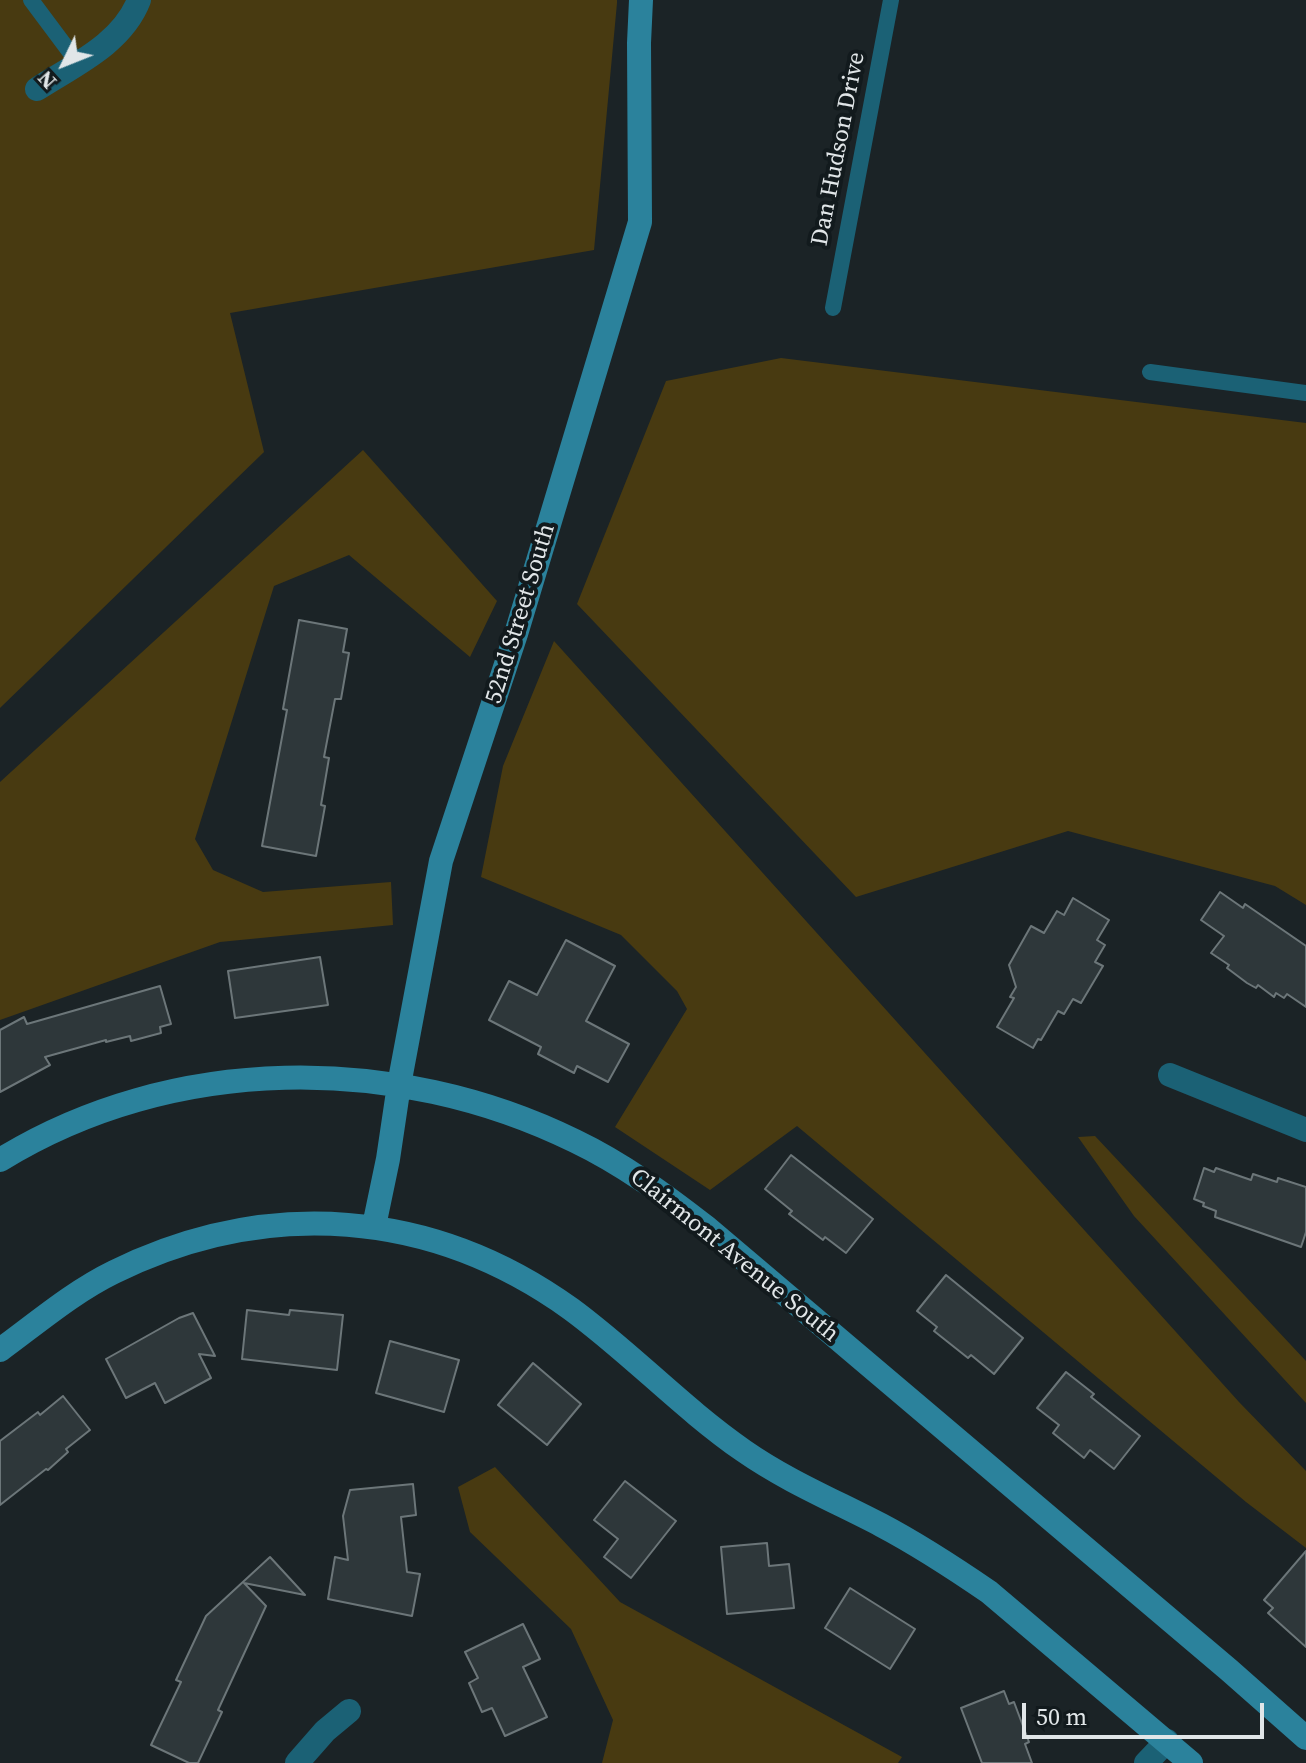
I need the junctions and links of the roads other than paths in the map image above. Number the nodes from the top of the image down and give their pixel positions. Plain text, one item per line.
1 (31, 0) edge
2 (139, 0) edge
3 (641, 0) edge
4 (891, 0) edge
5 (78, 63) junction
6 (37, 89) dead end
7 (833, 308) dead end
8 (1150, 372) dead end
9 (1306, 393) edge
10 (1170, 1075) dead end
11 (399, 1085) junction
12 (1306, 1130) edge
13 (0, 1160) edge
14 (374, 1226) junction
15 (0, 1350) edge
16 (349, 1711) dead end
17 (1306, 1738) edge
18 (1167, 1741) junction
19 (297, 1763) edge
20 (1146, 1763) edge
21 (1191, 1763) edge

1 - 5 lane
2 - 5 street
3 - 11 street, 52nd Street South
4 - 7 lane, Dan Hudson Drive
5 - 6 street
8 - 9 lane
10 - 12 street
11 - 13 street, Clairmont Avenue South
11 - 14 street, 52nd Street South
11 - 17 street, Clairmont Avenue South
14 - 15 street
14 - 18 street
16 - 19 street
18 - 20 street
18 - 21 street

